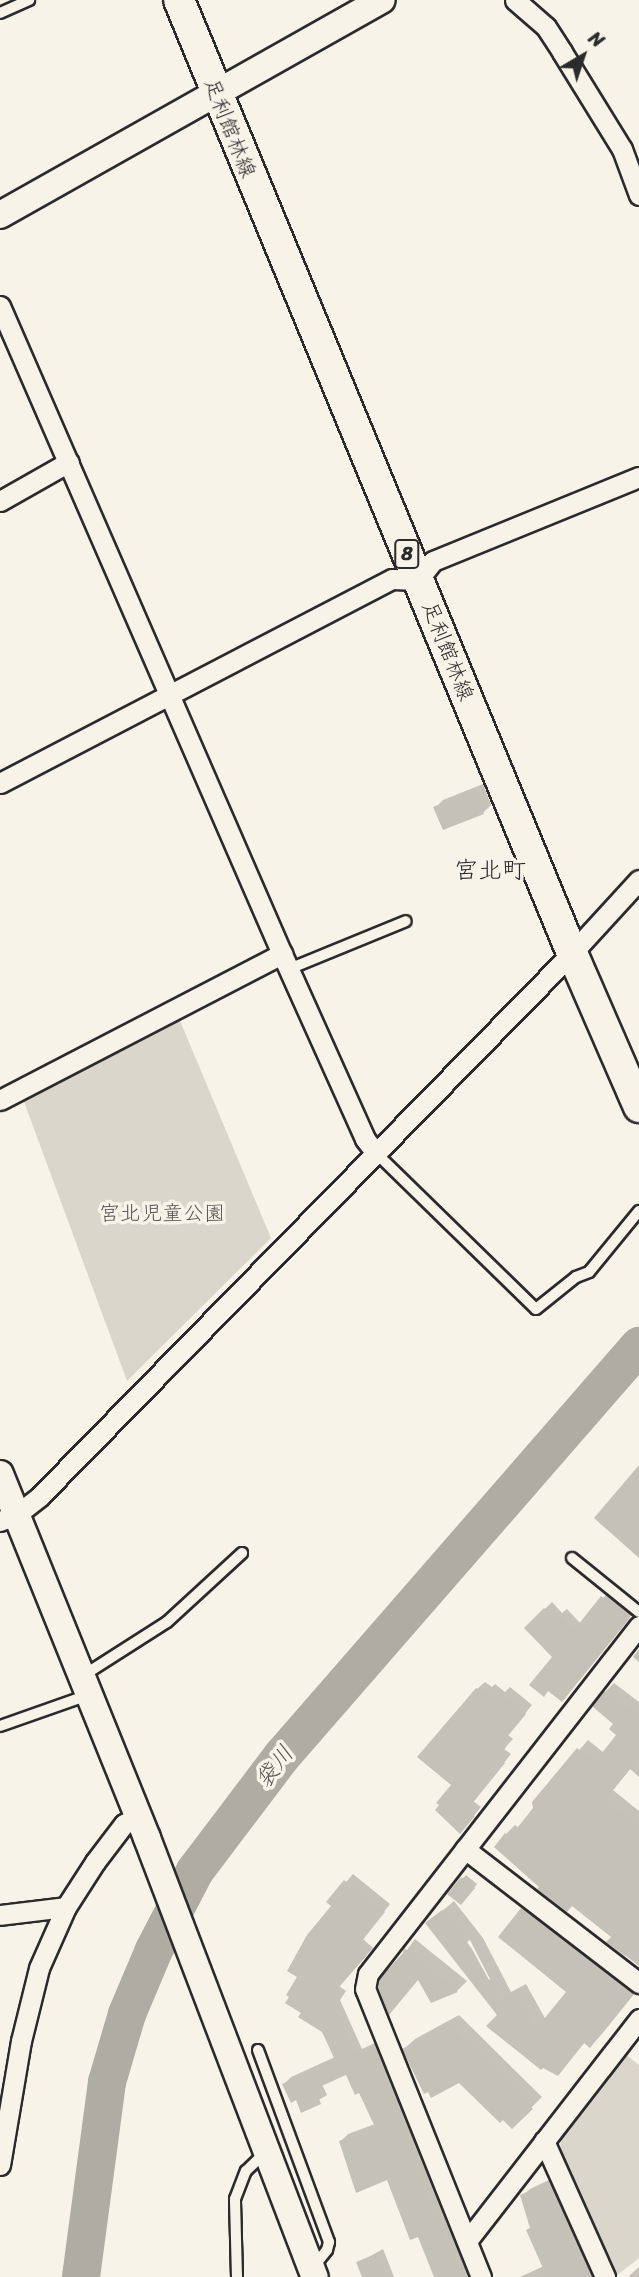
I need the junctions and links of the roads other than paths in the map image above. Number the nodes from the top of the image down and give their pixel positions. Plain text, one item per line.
1 (29, 0) edge
2 (179, 0) edge
3 (382, 0) edge
4 (515, 0) edge
5 (0, 13) edge
6 (215, 91) junction
7 (639, 195) edge
8 (0, 215) edge
9 (0, 306) edge
10 (69, 461) junction
11 (639, 477) edge
12 (0, 501) edge
13 (418, 580) junction
14 (169, 695) junction
15 (0, 783) edge
16 (639, 880) edge
17 (406, 920) dead end
18 (572, 953) junction
19 (286, 962) junction
20 (0, 1100) edge
21 (639, 1107) edge
22 (376, 1153) junction
23 (639, 1211) edge
24 (0, 1474) edge
25 (8, 1518) edge
26 (242, 1553) dead end
27 (572, 1558) dead end
28 (639, 1612) edge
29 (639, 1626) edge
30 (84, 1686) junction
31 (0, 1726) edge
32 (142, 1827) junction
33 (465, 1849) junction
34 (66, 1907) junction
35 (0, 1914) edge
36 (639, 1983) edge
37 (639, 2019) edge
38 (258, 2050) dead end
39 (544, 2141) junction
40 (266, 2151) junction
41 (0, 2165) edge
42 (467, 2241) junction
43 (313, 2272) edge
44 (237, 2277) edge
45 (481, 2277) edge
46 (605, 2277) edge

1 - 5 lane
2 - 6 main road, 足利館林線 / 8
3 - 6 street
4 - 7 street
6 - 8 street
6 - 13 main road, 足利館林線 / 8
9 - 10 street
10 - 12 street
10 - 14 street
11 - 13 street
13 - 14 street
13 - 18 main road, 足利館林線 / 8
14 - 15 street
14 - 19 street
16 - 18 street
17 - 19 lane
18 - 21 main road, 足利館林線 / 8
18 - 22 street
19 - 20 street
19 - 22 street
22 - 23 lane
22 - 25 street
24 - 25 street
25 - 30 street
26 - 30 lane
27 - 28 lane
29 - 33 street
30 - 31 lane
30 - 32 street
32 - 34 street
32 - 40 street
33 - 36 street
33 - 42 street
34 - 35 street
34 - 41 street
37 - 39 street
38 - 43 lane
39 - 42 street
39 - 46 street
40 - 43 street
40 - 44 lane
42 - 45 street

